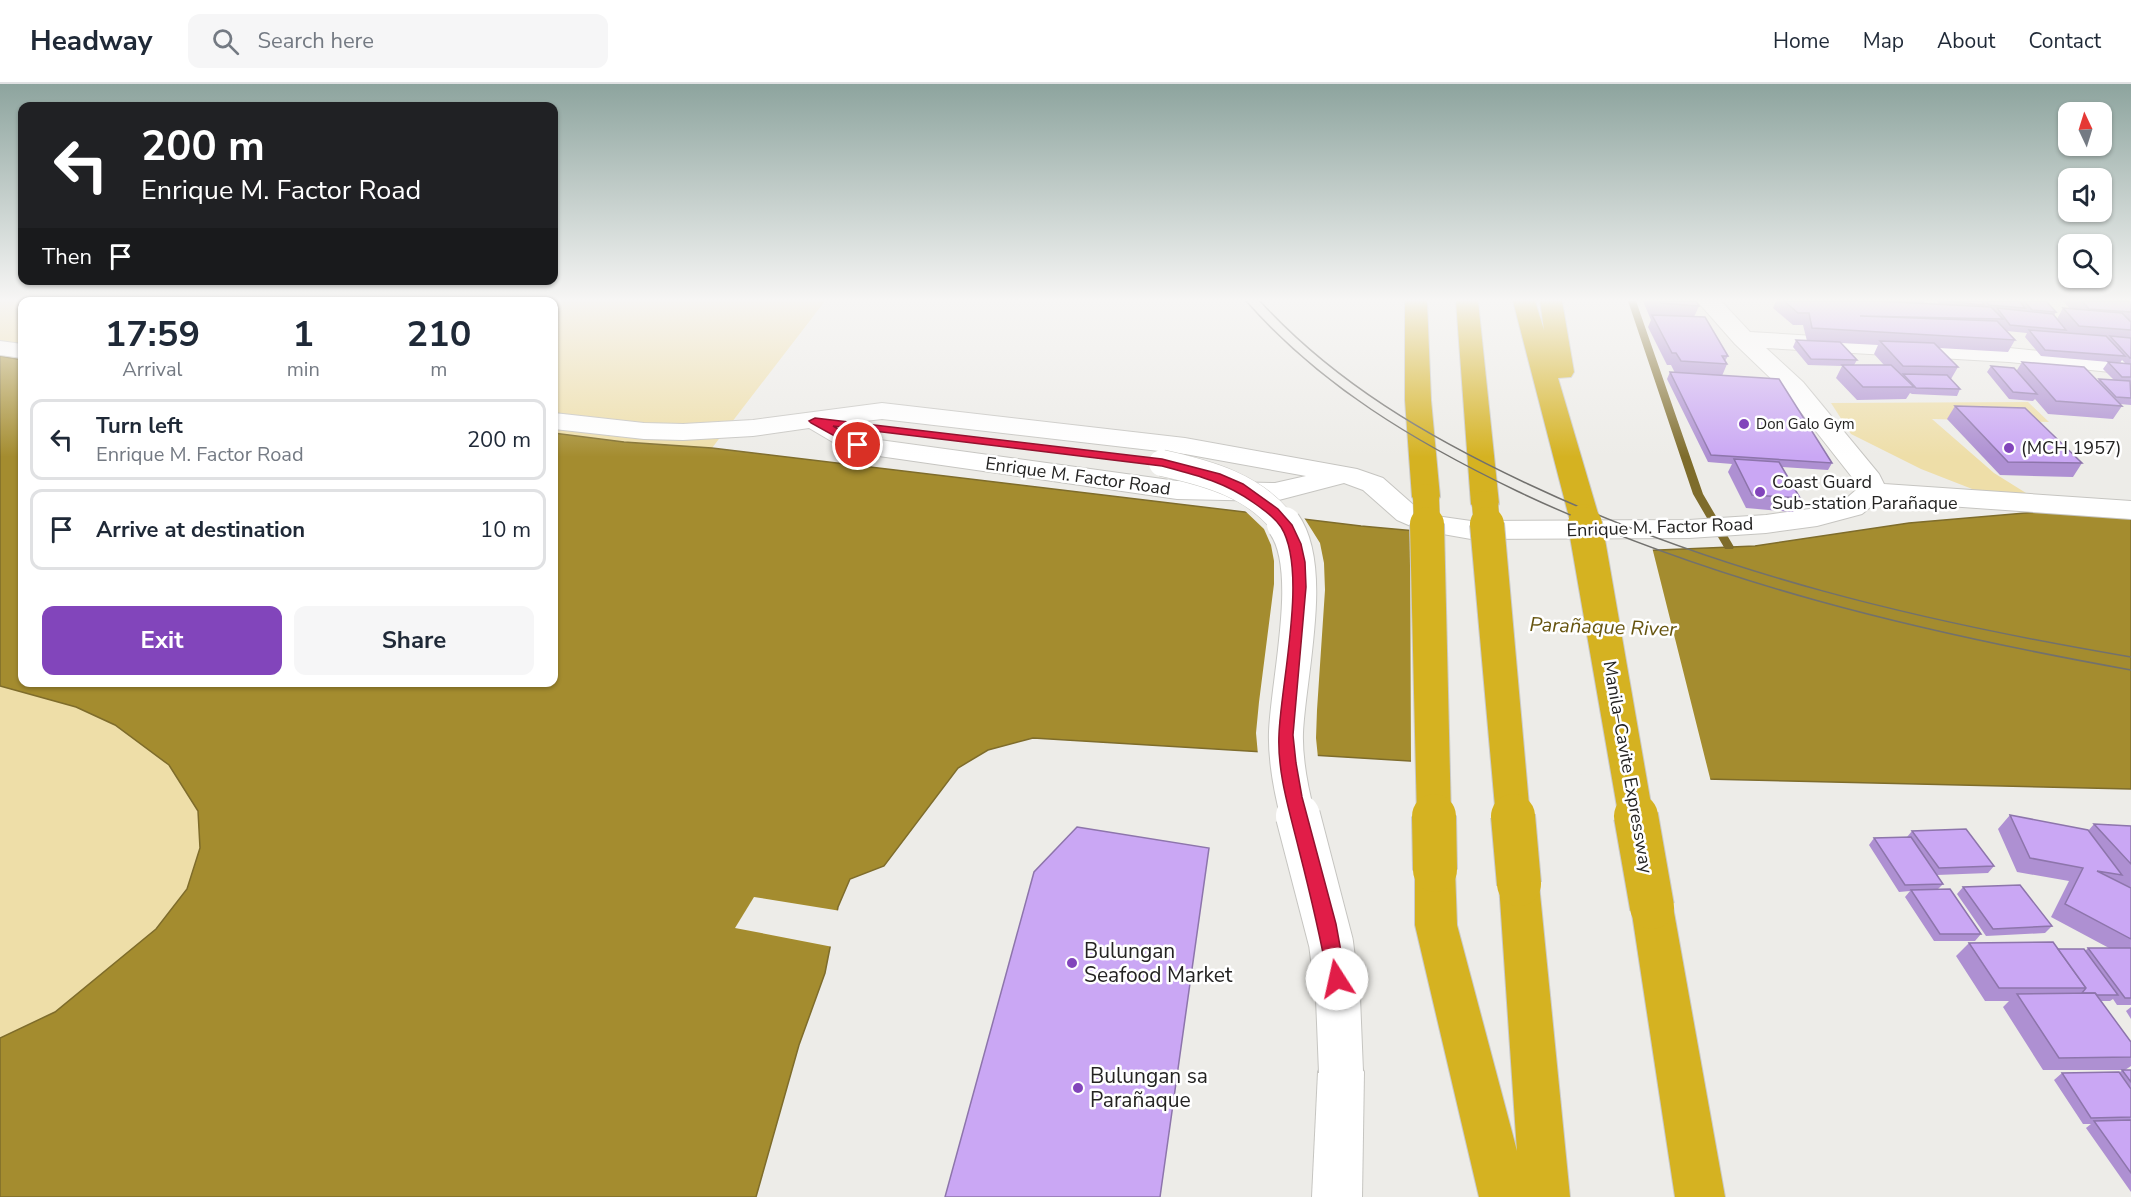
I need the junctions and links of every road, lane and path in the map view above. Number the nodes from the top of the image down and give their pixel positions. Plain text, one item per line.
1 (1417, 353) edge
2 (1472, 353) edge
3 (1538, 353) edge
4 (1559, 353) edge
5 (1758, 353) edge
6 (1975, 353) edge
7 (2131, 367) edge
8 (558, 421) edge
9 (815, 421) junction
10 (1347, 475) junction
11 (1870, 492) junction
12 (2131, 510) edge
13 (1584, 517) junction
14 (1337, 1197) edge
15 (1504, 1197) edge
16 (1545, 1197) edge
17 (1700, 1197) edge

1 - 15 highway, bridge
2 - 16 highway, bridge
3 - 13 highway
4 - 13 highway, Manila–Cavite Expressway
5 - 11 street
6 - 7 street
8 - 9 street, Enrique M. Factor Road
9 - 10 street, Enrique M. Factor Road
9 - 10 street, Enrique M. Factor Road
9 - 14 street, bridge
10 - 11 street, Enrique M. Factor Road
11 - 12 street
13 - 17 highway, Manila–Cavite Expressway, bridge

